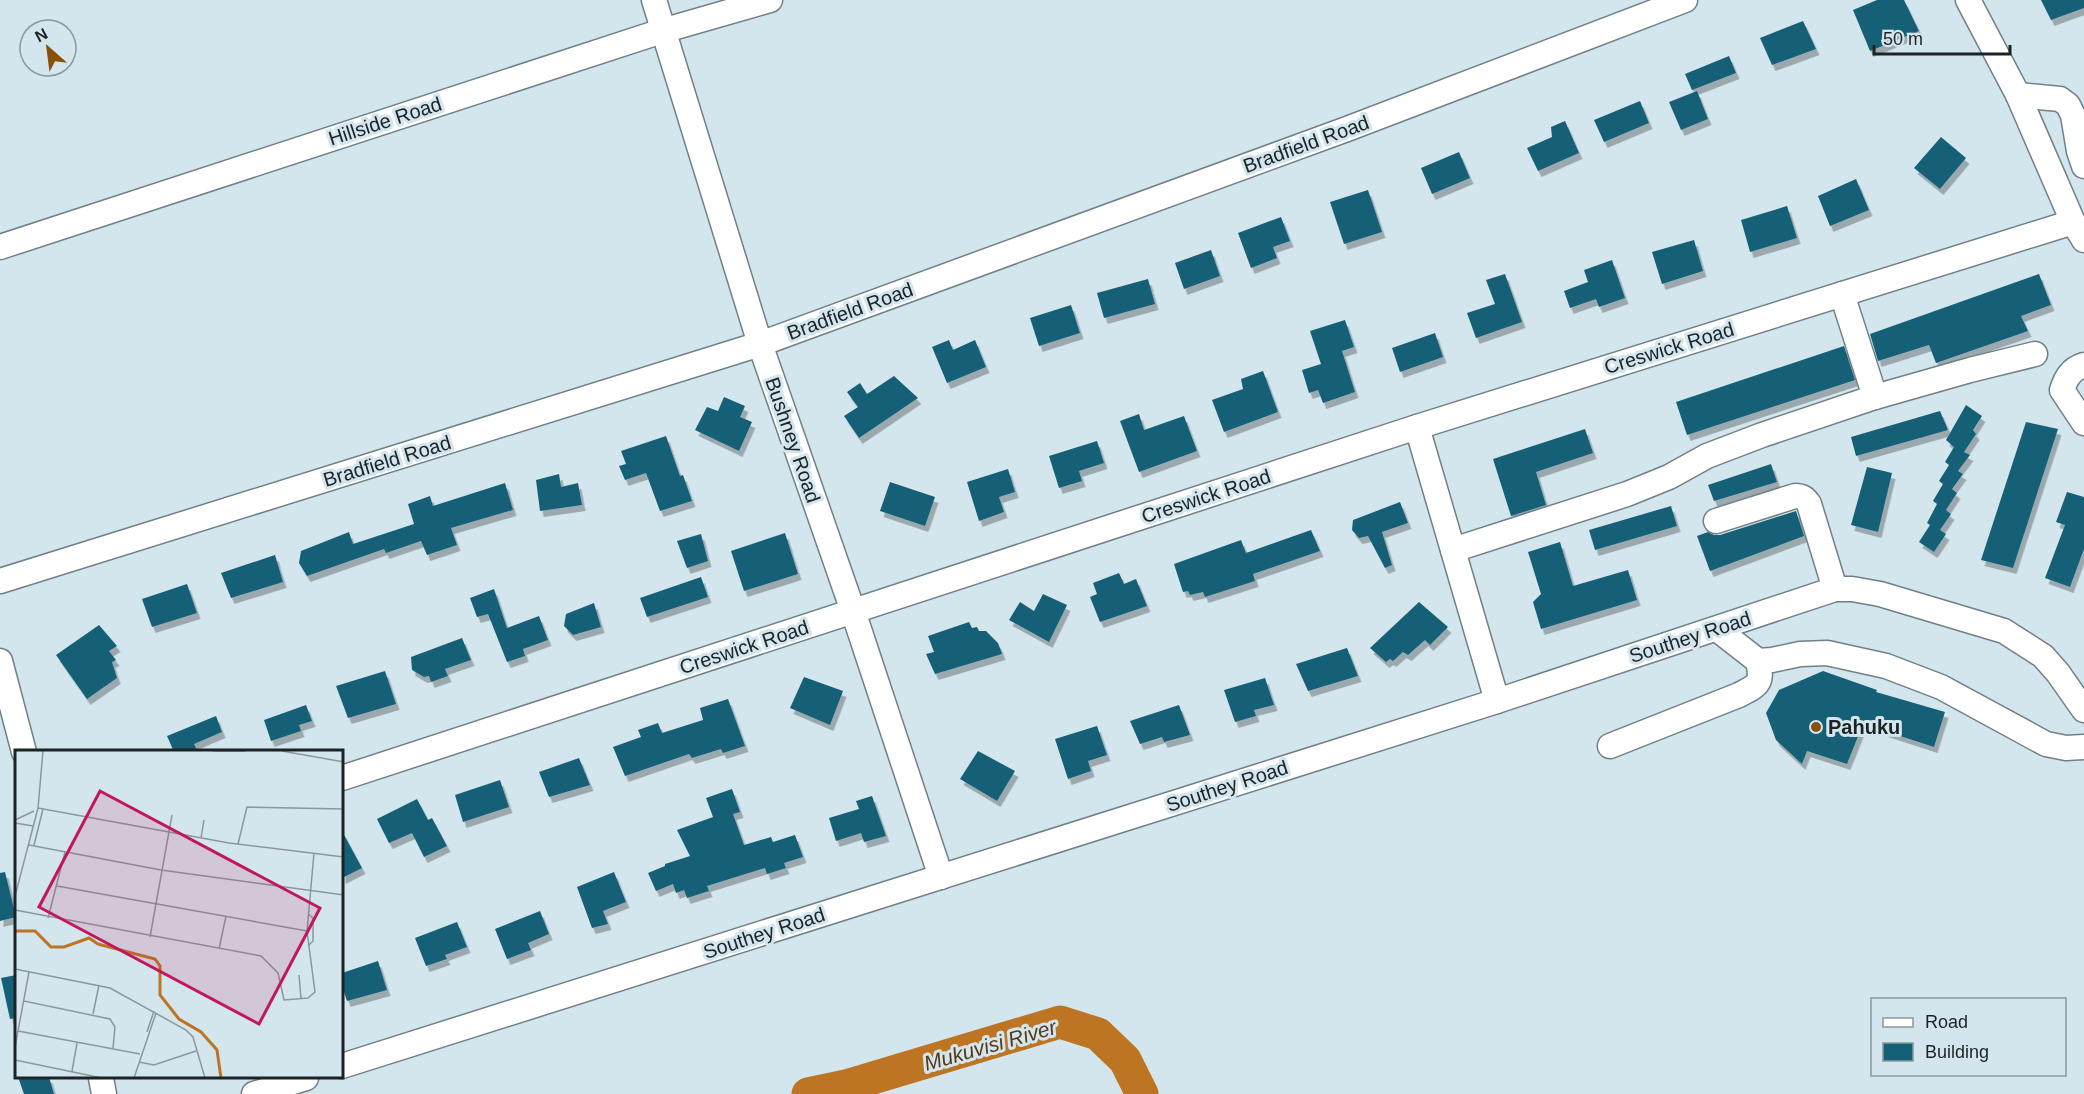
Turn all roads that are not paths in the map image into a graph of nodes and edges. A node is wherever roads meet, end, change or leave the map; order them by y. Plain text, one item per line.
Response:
1 (654, 0) edge
2 (770, 0) edge
3 (1685, 0) edge
4 (1968, 0) edge
5 (662, 31) junction
6 (2018, 95) junction
7 (2084, 166) edge
8 (2078, 231) edge
9 (0, 247) edge
10 (1842, 294) junction
11 (760, 344) junction
12 (2035, 354) dead end
13 (2084, 365) edge
14 (1875, 397) junction
15 (2084, 423) edge
16 (1417, 427) junction
17 (1716, 521) dead end
18 (1453, 550) junction
19 (0, 581) edge
20 (1835, 589) junction
21 (853, 611) junction
22 (1717, 629) junction
23 (0, 661) edge
24 (1758, 661) junction
25 (1497, 700) junction
26 (2084, 710) edge
27 (1610, 746) dead end
28 (2084, 747) edge
29 (23, 750) edge
30 (344, 777) edge
31 (941, 877) junction
32 (344, 1065) edge
33 (100, 1079) edge
34 (300, 1079) edge
35 (104, 1094) edge
36 (254, 1094) edge

1 - 5 street, Bushney Road
2 - 5 street, Hillside Road
3 - 11 street, Bradfield Road
4 - 6 street
5 - 9 street, Hillside Road
5 - 11 street, Bushney Road
6 - 7 street
6 - 8 street
8 - 10 street, Creswick Road
10 - 14 street
10 - 16 street, Creswick Road
11 - 19 street, Bradfield Road
11 - 21 street, Bushney Road
12 - 14 street
13 - 15 street
14 - 18 street
16 - 18 street
16 - 21 street, Creswick Road
17 - 20 street
18 - 25 street
20 - 22 street, Southey Road
20 - 26 street, Southey Road
21 - 30 street, Creswick Road
21 - 31 street, Bushney Road
22 - 24 street
22 - 25 street, Southey Road
23 - 29 street
24 - 27 street
24 - 28 street
25 - 31 street, Southey Road
31 - 32 street, Southey Road
33 - 35 street
34 - 36 street

